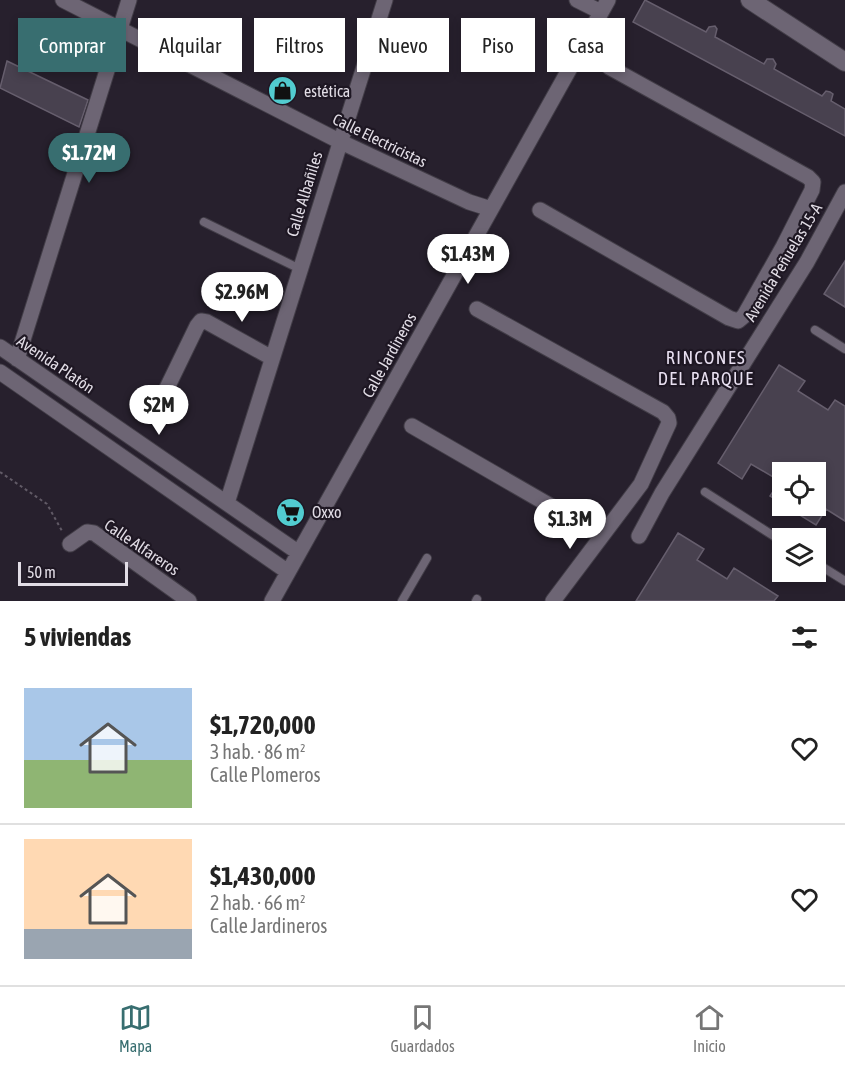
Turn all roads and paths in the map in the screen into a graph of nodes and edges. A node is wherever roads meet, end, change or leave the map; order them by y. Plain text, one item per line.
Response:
1 (63, 0) edge
2 (129, 0) edge
3 (385, 0) edge
4 (577, 0) edge
5 (750, 0) edge
6 (604, 6) edge
7 (100, 18) edge
8 (123, 18) edge
9 (126, 31) edge
10 (845, 62) edge
11 (106, 72) edge
12 (618, 72) edge
13 (339, 141) junction
14 (845, 192) edge
15 (491, 209) junction
16 (540, 210) dead end
17 (204, 222) dead end
18 (783, 248) junction
19 (807, 262) junction
20 (773, 264) junction
21 (300, 268) junction
22 (797, 277) junction
23 (477, 309) dead end
24 (815, 330) dead end
25 (0, 347) edge
26 (845, 349) edge
27 (272, 358) junction
28 (17, 359) junction
29 (4, 375) edge
30 (0, 391) edge
31 (165, 392) dead end
32 (412, 426) dead end
33 (650, 468) junction
34 (0, 472) edge
35 (671, 479) junction
36 (641, 484) junction
37 (662, 492) junction
38 (705, 492) dead end
39 (227, 503) junction
40 (601, 535) junction
41 (772, 535) edge
42 (639, 536) dead end
43 (70, 544) joint
44 (299, 553) junction
45 (427, 558) dead end
46 (826, 569) edge
47 (288, 572) junction
48 (845, 581) edge
49 (189, 601) edge
50 (272, 601) edge
51 (402, 601) edge
52 (553, 601) edge

1 - 7 street, Calle Electricistas
2 - 8 street
3 - 13 street, Calle Albañiles
4 - 6 street
5 - 10 street
6 - 15 street, Calle Jardineros
9 - 13 street, Calle Electricistas
11 - 28 street
12 - 18 street
13 - 15 street, Calle Electricistas
13 - 21 street, Calle Albañiles
14 - 19 street, Avenida Peñuelas 15-A
15 - 44 street, Calle Jardineros
16 - 20 street
17 - 21 lane
18 - 19 street
18 - 20 street
19 - 22 street, Avenida Peñuelas 15-A
20 - 22 street
21 - 27 street, Calle Albañiles
22 - 35 street, Avenida Peñuelas 15-A
23 - 33 street
24 - 26 lane
25 - 28 street, Avenida Platón
27 - 31 street
27 - 39 street, Calle Albañiles
28 - 39 street, Avenida Platón
29 - 30 street
29 - 47 street
32 - 40 street
33 - 35 street
33 - 36 street
34 - 43 path
35 - 37 street, Avenida Peñuelas 15-A
36 - 37 street
36 - 40 street
37 - 42 street, Avenida Peñuelas 15-A
38 - 41 lane
39 - 44 street, Avenida Platón
40 - 52 street
43 - 49 street, Calle Alfareros
44 - 47 street, Calle Jardineros
45 - 51 lane
46 - 48 lane
47 - 50 street, Calle Jardineros

